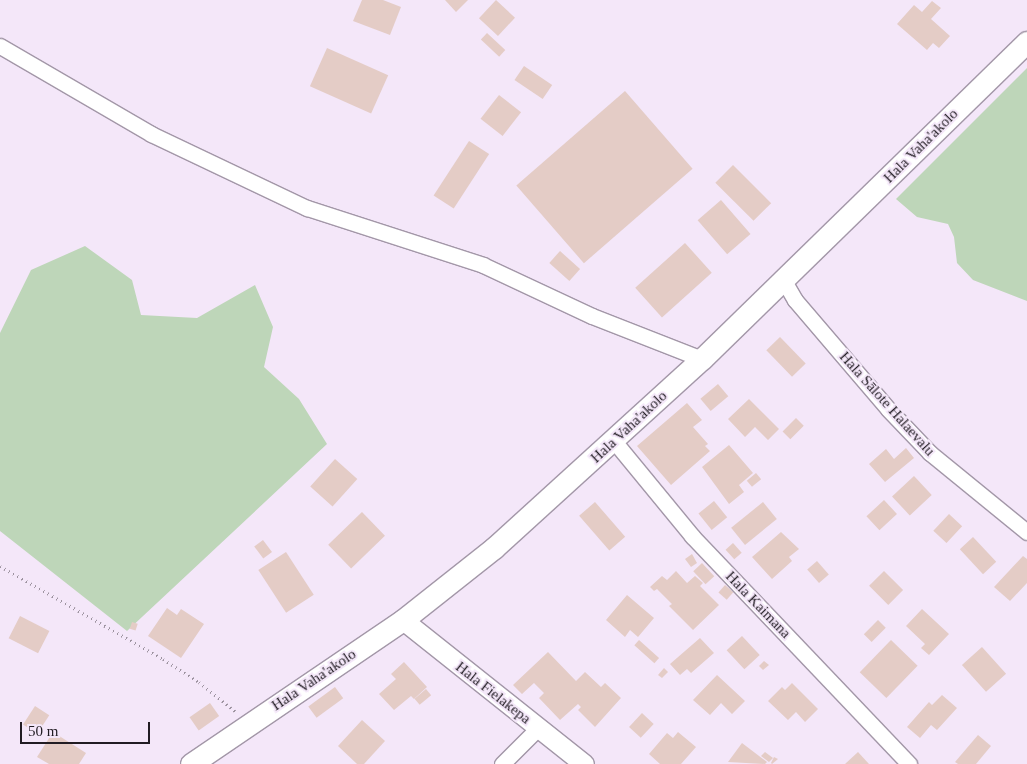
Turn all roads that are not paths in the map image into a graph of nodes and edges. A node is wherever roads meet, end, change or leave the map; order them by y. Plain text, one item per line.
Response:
1 (1027, 42) edge
2 (0, 46) edge
3 (784, 281) junction
4 (702, 360) junction
5 (614, 441) junction
6 (1027, 532) edge
7 (403, 620) junction
8 (538, 728) junction
9 (191, 764) edge
10 (502, 764) edge
11 (584, 764) edge
12 (909, 764) edge

1 - 3 main road, Hala Vaha'akolo
2 - 4 street
3 - 4 main road, Hala Vaha'akolo
3 - 6 street, Hala Sālote Halaevalu
4 - 5 main road, Hala Vaha'akolo
5 - 7 main road, Hala Vaha'akolo
5 - 12 street, Hala Kaimana
7 - 8 street, Hala Fielakepa
7 - 9 main road, Hala Vaha'akolo
8 - 10 street
8 - 11 street, Hala Fielakepa

